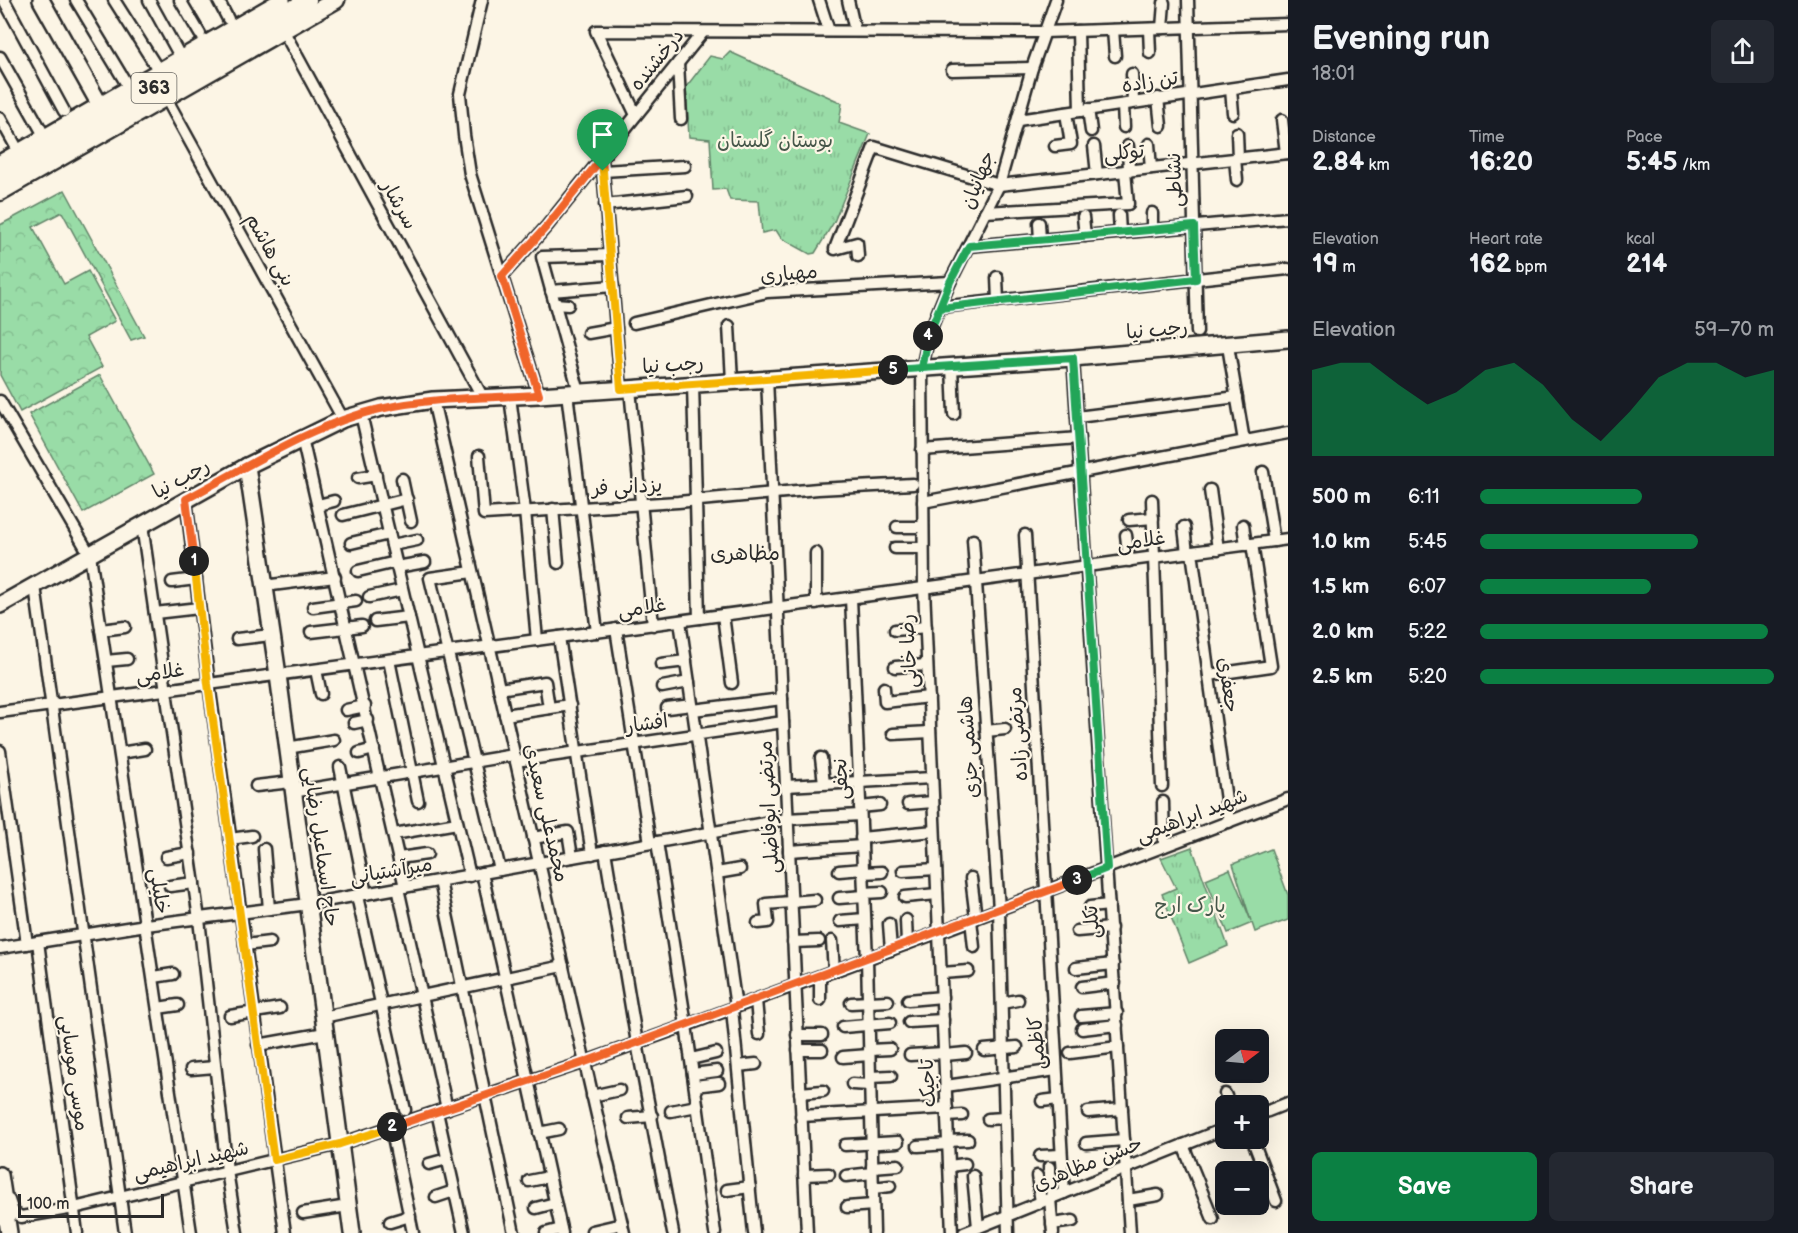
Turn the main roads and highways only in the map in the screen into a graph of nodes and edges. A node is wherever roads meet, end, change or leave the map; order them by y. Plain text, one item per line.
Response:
1 (41, 0) edge
2 (282, 0) edge
3 (308, 0) edge
4 (336, 0) edge
5 (260, 6) edge
6 (100, 105) junction
7 (0, 163) edge
8 (0, 177) edge
9 (0, 192) edge
10 (1288, 339) edge
11 (247, 466) junction
12 (0, 605) edge
13 (0, 1178) edge
14 (9, 1233) edge
15 (352, 1233) edge

1 - 6 main road
2 - 5 main road
3 - 8 main road, 363
4 - 9 main road
5 - 6 main road
6 - 7 main road
10 - 11 main road, رجب نیا
11 - 12 main road, رجب نیا
11 - 15 main road, حاج اسماعیل رضایی
13 - 14 main road

